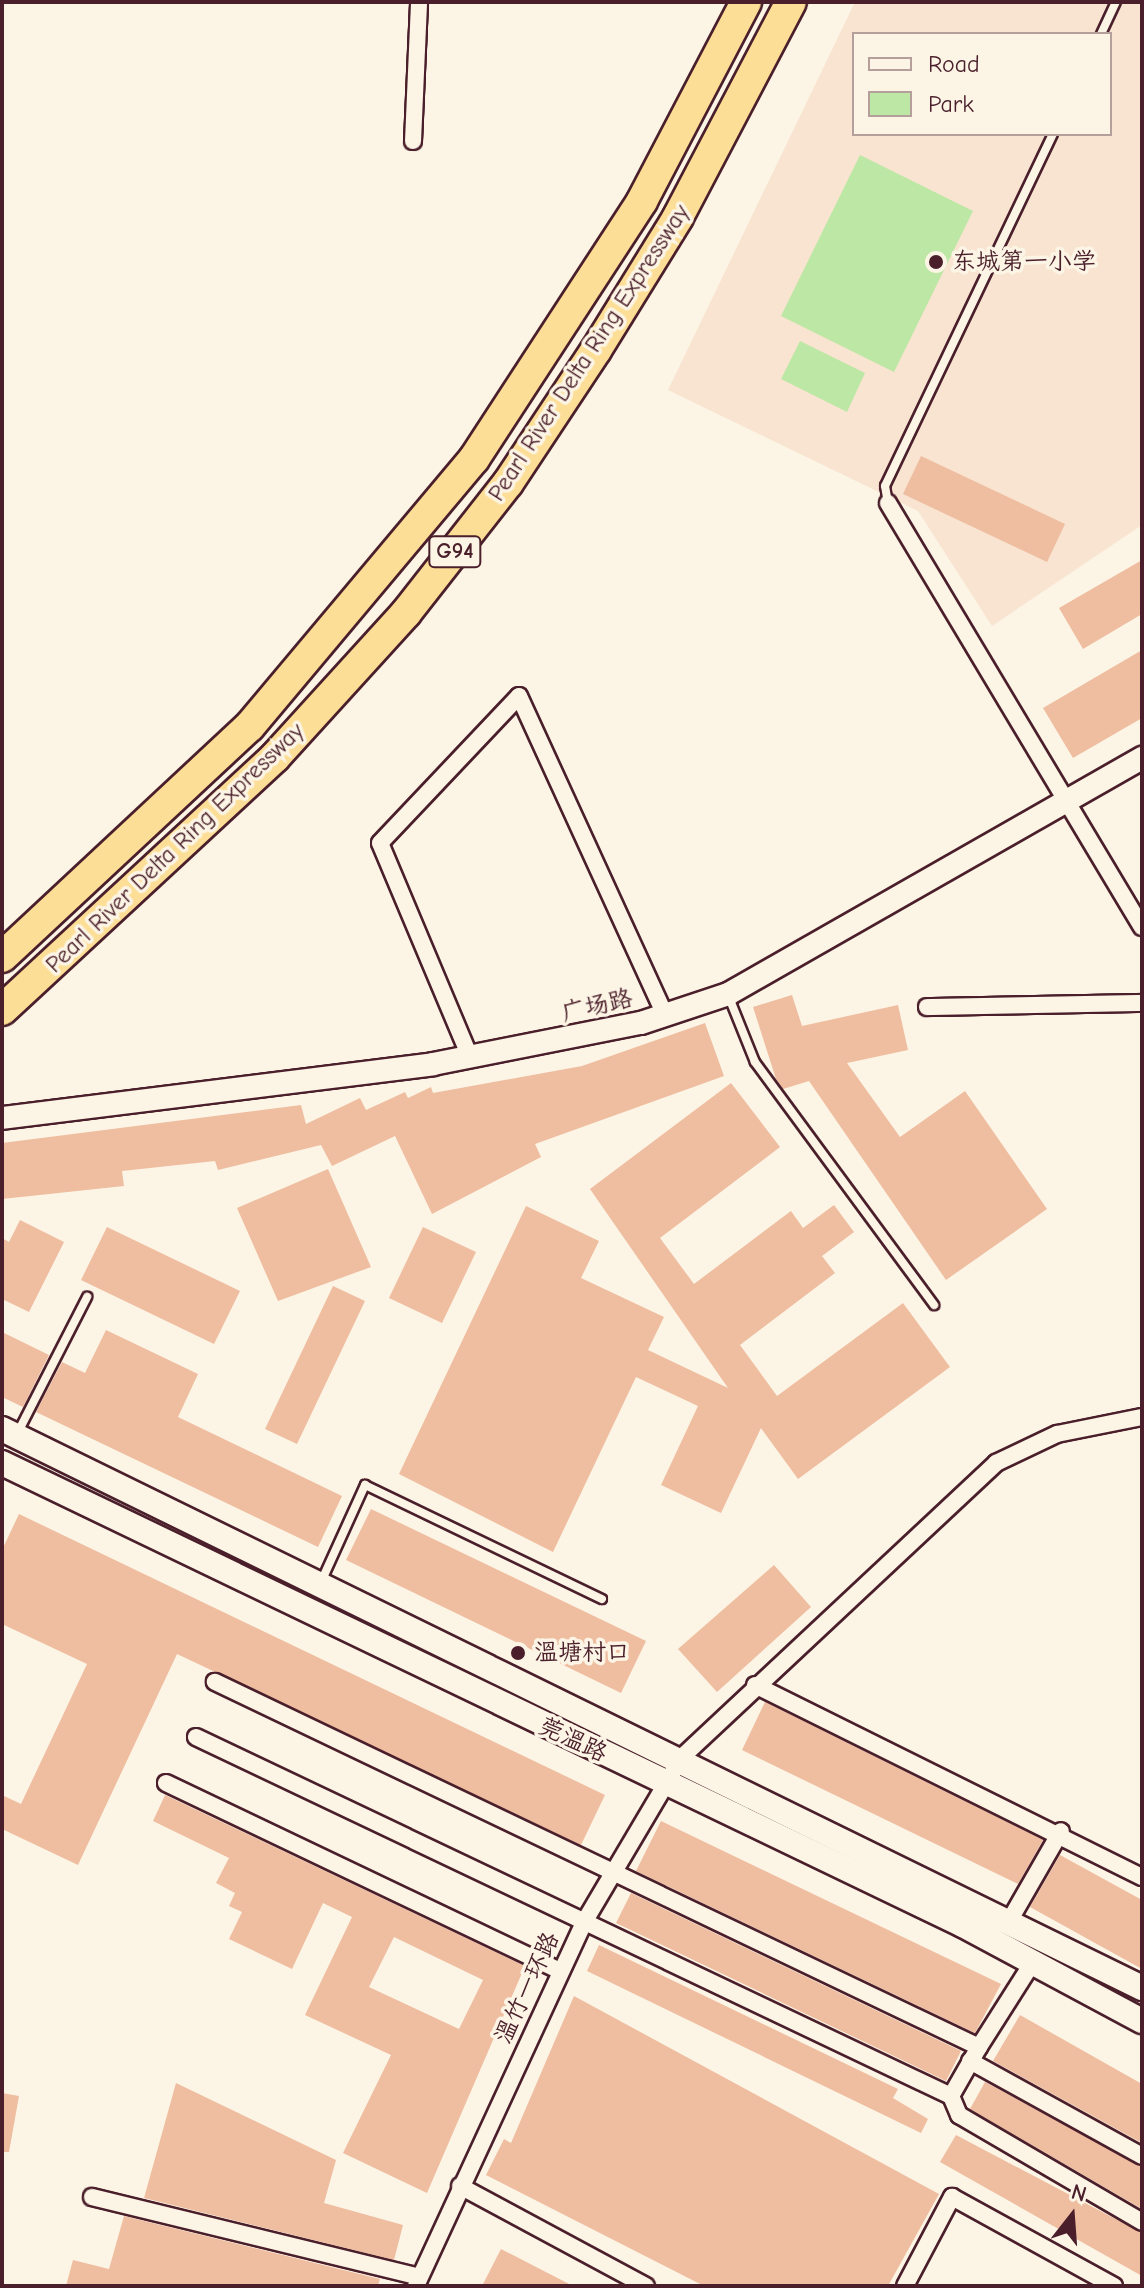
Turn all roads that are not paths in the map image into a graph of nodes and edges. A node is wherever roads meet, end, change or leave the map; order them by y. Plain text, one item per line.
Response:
1 (419, 2) edge
2 (746, 2) edge
3 (791, 2) edge
4 (1116, 2) edge
5 (1102, 32) edge
6 (1052, 136) edge
7 (413, 141) dead end
8 (888, 503) joint
9 (1142, 758) edge
10 (1071, 799) junction
11 (1142, 927) edge
12 (2, 957) edge
13 (728, 994) junction
14 (1142, 1003) edge
15 (927, 1007) dead end
16 (2, 1010) edge
17 (665, 1015) junction
18 (470, 1057) junction
19 (2, 1118) edge
20 (87, 1297) dead end
21 (934, 1305) dead end
22 (1142, 1417) edge
23 (9, 1433) edge
24 (3, 1465) edge
25 (320, 1582) junction
26 (602, 1599) dead end
27 (215, 1682) dead end
28 (755, 1685) junction
29 (196, 1737) dead end
30 (681, 1758) junction
31 (662, 1782) junction
32 (166, 1783) dead end
33 (1061, 1831) junction
34 (613, 1869) junction
35 (1142, 1877) edge
36 (1011, 1918) junction
37 (583, 1924) junction
38 (1033, 1962) junction
39 (561, 1971) junction
40 (1142, 1988) edge
41 (1142, 2021) edge
42 (974, 2054) junction
43 (951, 2096) junction
44 (1142, 2156) edge
45 (460, 2186) junction
46 (92, 2197) dead end
47 (1142, 2222) edge
48 (418, 2282) edge
49 (646, 2286) edge
50 (905, 2286) edge
51 (1114, 2286) edge

1 - 7 street
2 - 12 highway, Pearl River Delta Ring Expressway / G94
3 - 16 highway, Pearl River Delta Ring Expressway / G94
4 - 5 lane
6 - 8 lane
8 - 10 street
9 - 10 street, 广场路
10 - 11 street
10 - 13 street, 广场路
13 - 17 street, 广场路
13 - 21 lane
14 - 15 street
17 - 18 street, 广场路
17 - 18 street
18 - 19 street, 广场路
20 - 23 lane
22 - 28 street, 温竹一环路
23 - 25 main road, 莞温路
24 - 31 main road, 莞温路
25 - 26 lane
25 - 30 main road, 莞温路
27 - 34 street
28 - 30 street, 温竹一环路
28 - 33 street
29 - 37 street
30 - 31 street, 温竹一环路
30 - 36 main road, 莞温路
31 - 34 street, 温竹一环路
31 - 38 main road, 莞温路
32 - 39 street
33 - 35 street
33 - 36 street
34 - 37 street, 温竹一环路
34 - 42 street
36 - 40 main road, 莞温路
37 - 39 street, 温竹一环路
37 - 43 street
38 - 41 main road, 莞温路
38 - 42 street
39 - 45 street, 温竹一环路
42 - 43 street
42 - 44 street
43 - 47 street
45 - 48 street, 温竹一环路
45 - 49 street
46 - 48 street
50 - 51 street

